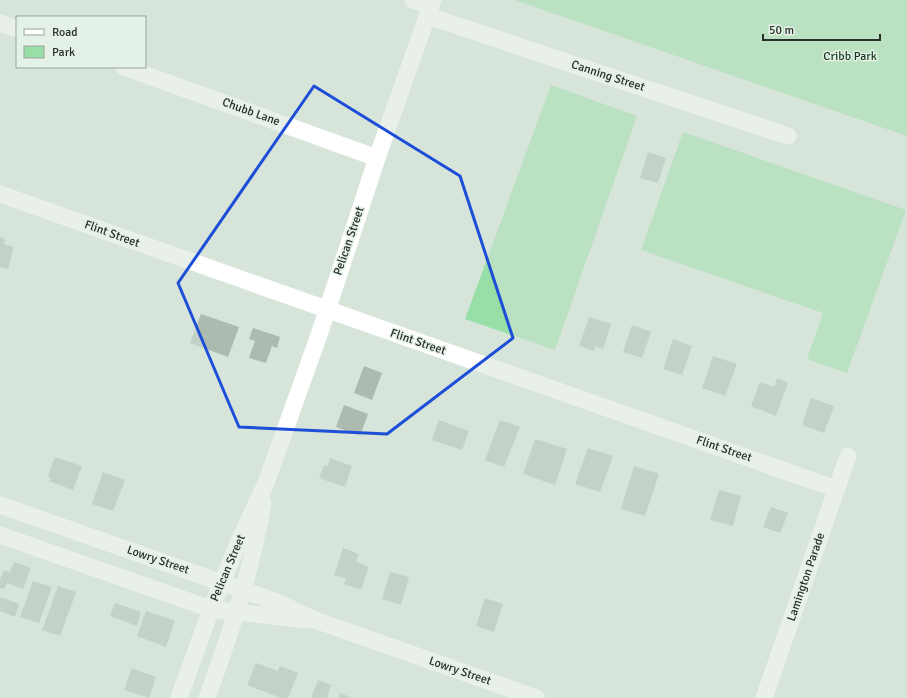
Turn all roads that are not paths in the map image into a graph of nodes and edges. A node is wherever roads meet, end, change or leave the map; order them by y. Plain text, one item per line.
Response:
1 (413, 0) edge
2 (431, 8) edge
3 (0, 23) edge
4 (16, 29) edge
5 (127, 68) edge
6 (788, 136) dead end
7 (377, 158) junction
8 (0, 194) edge
9 (326, 310) junction
10 (848, 456) dead end
11 (266, 483) junction
12 (836, 489) junction
13 (0, 505) edge
14 (0, 535) edge
15 (221, 583) junction
16 (243, 590) junction
17 (211, 609) junction
18 (236, 614) junction
19 (315, 620) junction
20 (194, 655) junction
21 (220, 664) junction
22 (179, 698) edge
23 (207, 698) edge
24 (536, 698) edge
25 (764, 698) edge

1 - 2 street, Canning Street
2 - 6 street, Canning Street
2 - 7 street, Pelican Street
3 - 4 street
5 - 7 street, Chubb Lane
7 - 9 street, Pelican Street
8 - 9 street, Flint Street
9 - 11 street, Pelican Street
9 - 12 street, Flint Street
10 - 12 street, Lamington Parade
11 - 15 street, Pelican Street
11 - 16 street, Pelican Street
12 - 25 street, Lamington Parade
13 - 15 street, Lowry Street
14 - 17 street, Lowry Street
15 - 16 street, Lowry Street
15 - 17 street, Pelican Street
16 - 18 street, Pelican Street
16 - 19 street, Lowry Street
17 - 18 street, Lowry Street
17 - 20 street, Pelican Street
18 - 19 street, Lowry Street
18 - 21 street, Pelican Street
19 - 24 street, Lowry Street
20 - 21 street
20 - 22 street, Pelican Street
21 - 23 street, Pelican Street

